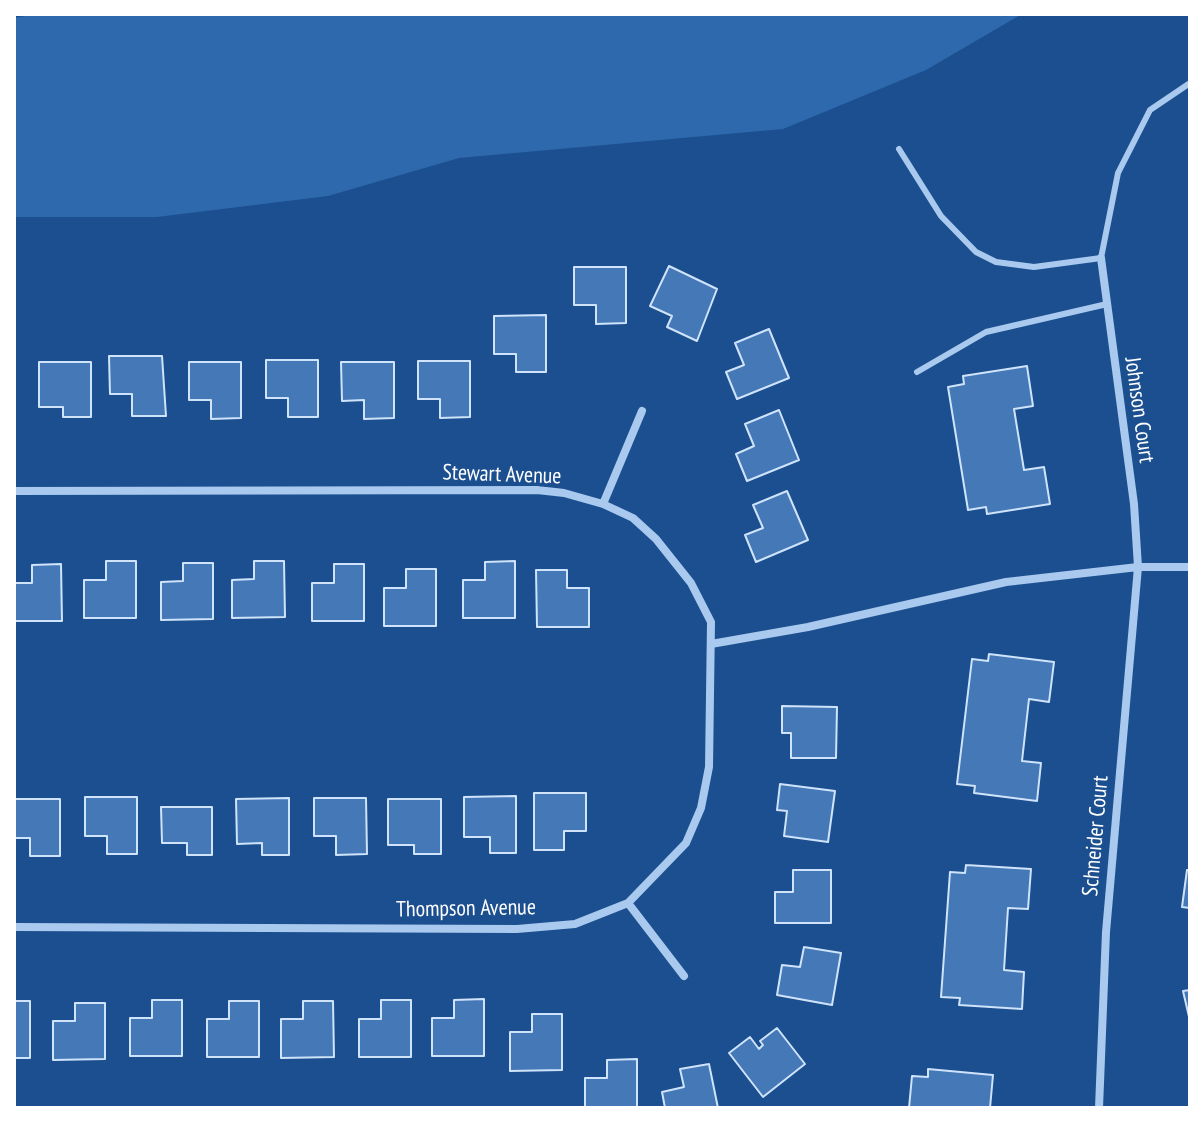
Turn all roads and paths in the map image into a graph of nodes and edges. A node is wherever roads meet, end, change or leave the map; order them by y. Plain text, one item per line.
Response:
1 (1190, 83) edge
2 (899, 149) dead end
3 (1101, 258) junction
4 (1107, 304) junction
5 (917, 372) dead end
6 (642, 411) dead end
7 (14, 491) edge
8 (603, 504) junction
9 (1138, 567) junction
10 (1190, 567) edge
11 (711, 644) junction
12 (628, 903) junction
13 (14, 927) edge
14 (684, 976) dead end
15 (1099, 1108) edge

1 - 3 lane
2 - 3 lane
3 - 4 street, Johnson Court
4 - 5 lane
4 - 9 street, Johnson Court
6 - 8 street
7 - 8 street, Stewart Avenue
8 - 11 street, Stewart Avenue
9 - 10 street
9 - 11 street
9 - 15 street, Schneider Court
11 - 12 street, Thompson Avenue
12 - 13 street, Thompson Avenue
12 - 14 street

